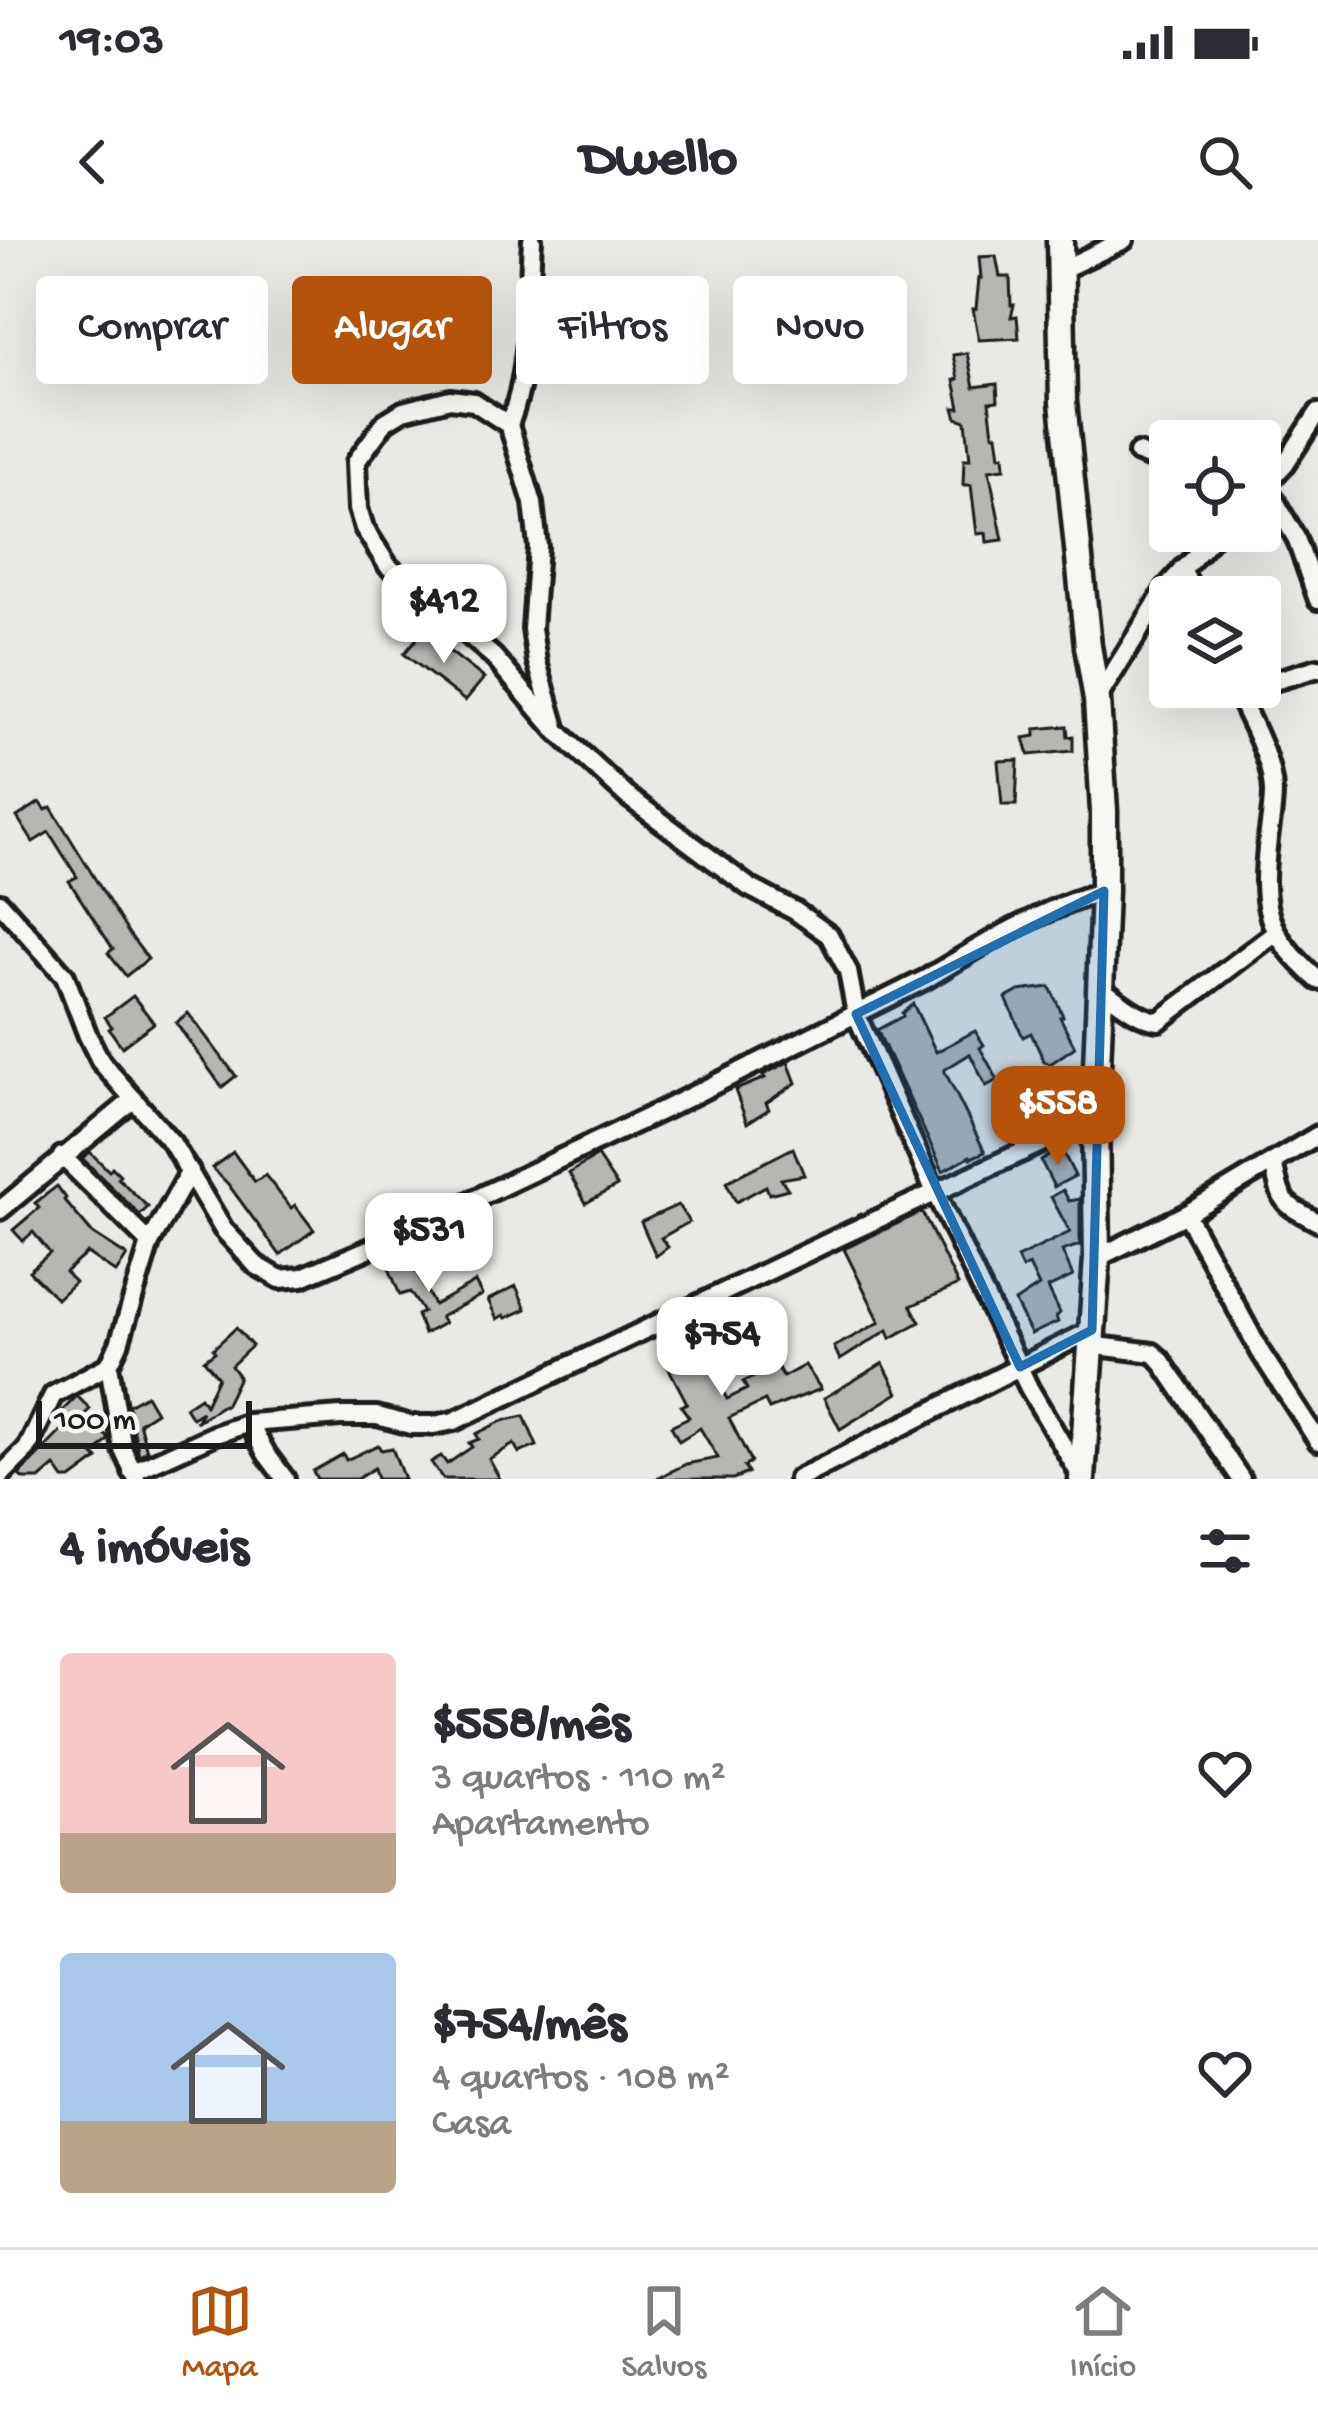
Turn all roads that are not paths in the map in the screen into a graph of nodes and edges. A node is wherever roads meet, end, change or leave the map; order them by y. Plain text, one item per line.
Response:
1 (532, 240) edge
2 (1060, 240) edge
3 (1124, 240) edge
4 (1061, 269) junction
5 (1318, 412) edge
6 (509, 424) junction
7 (1138, 452) dead end
8 (1149, 456) edge
9 (1281, 468) edge
10 (1281, 515) edge
11 (1198, 552) edge
12 (1182, 568) junction
13 (1186, 576) edge
14 (1318, 599) edge
15 (1318, 668) edge
16 (1281, 678) edge
17 (1097, 700) junction
18 (1250, 708) edge
19 (557, 731) junction
20 (1104, 891) junction
21 (0, 904) edge
22 (1275, 933) junction
23 (1318, 980) edge
24 (1101, 988) junction
25 (856, 1014) junction
26 (134, 1100) junction
27 (1095, 1118) junction
28 (1318, 1135) edge
29 (62, 1156) junction
30 (1273, 1163) junction
31 (190, 1171) junction
32 (935, 1192) junction
33 (0, 1210) edge
34 (1186, 1214) junction
35 (1318, 1222) edge
36 (150, 1243) junction
37 (1097, 1258) junction
38 (1091, 1337) junction
39 (109, 1365) junction
40 (1020, 1367) junction
41 (249, 1423) junction
42 (1318, 1441) edge
43 (134, 1475) edge
44 (0, 1476) edge
45 (285, 1479) edge
46 (798, 1479) edge
47 (1082, 1479) edge
48 (1240, 1479) edge

1 - 6 street
2 - 4 street
3 - 4 street
4 - 17 street
5 - 9 street
6 - 19 street
6 - 19 street
7 - 8 street
10 - 14 street
11 - 12 street
12 - 13 street
12 - 17 street
15 - 16 street
17 - 20 street
18 - 22 street
19 - 25 street
20 - 24 street
20 - 25 street
21 - 26 street
22 - 23 street
22 - 24 street
24 - 27 street
25 - 31 street
25 - 32 street
26 - 29 street
26 - 31 street
27 - 32 street
27 - 37 street
28 - 30 street
29 - 33 street
29 - 36 street
30 - 34 street
30 - 35 street
31 - 36 street
32 - 40 street
32 - 41 street
34 - 37 street
34 - 42 street
36 - 39 street
37 - 38 street
38 - 40 street
38 - 47 street
38 - 48 street
39 - 43 street
39 - 44 street
40 - 46 street
40 - 47 street
41 - 43 street
41 - 45 street

